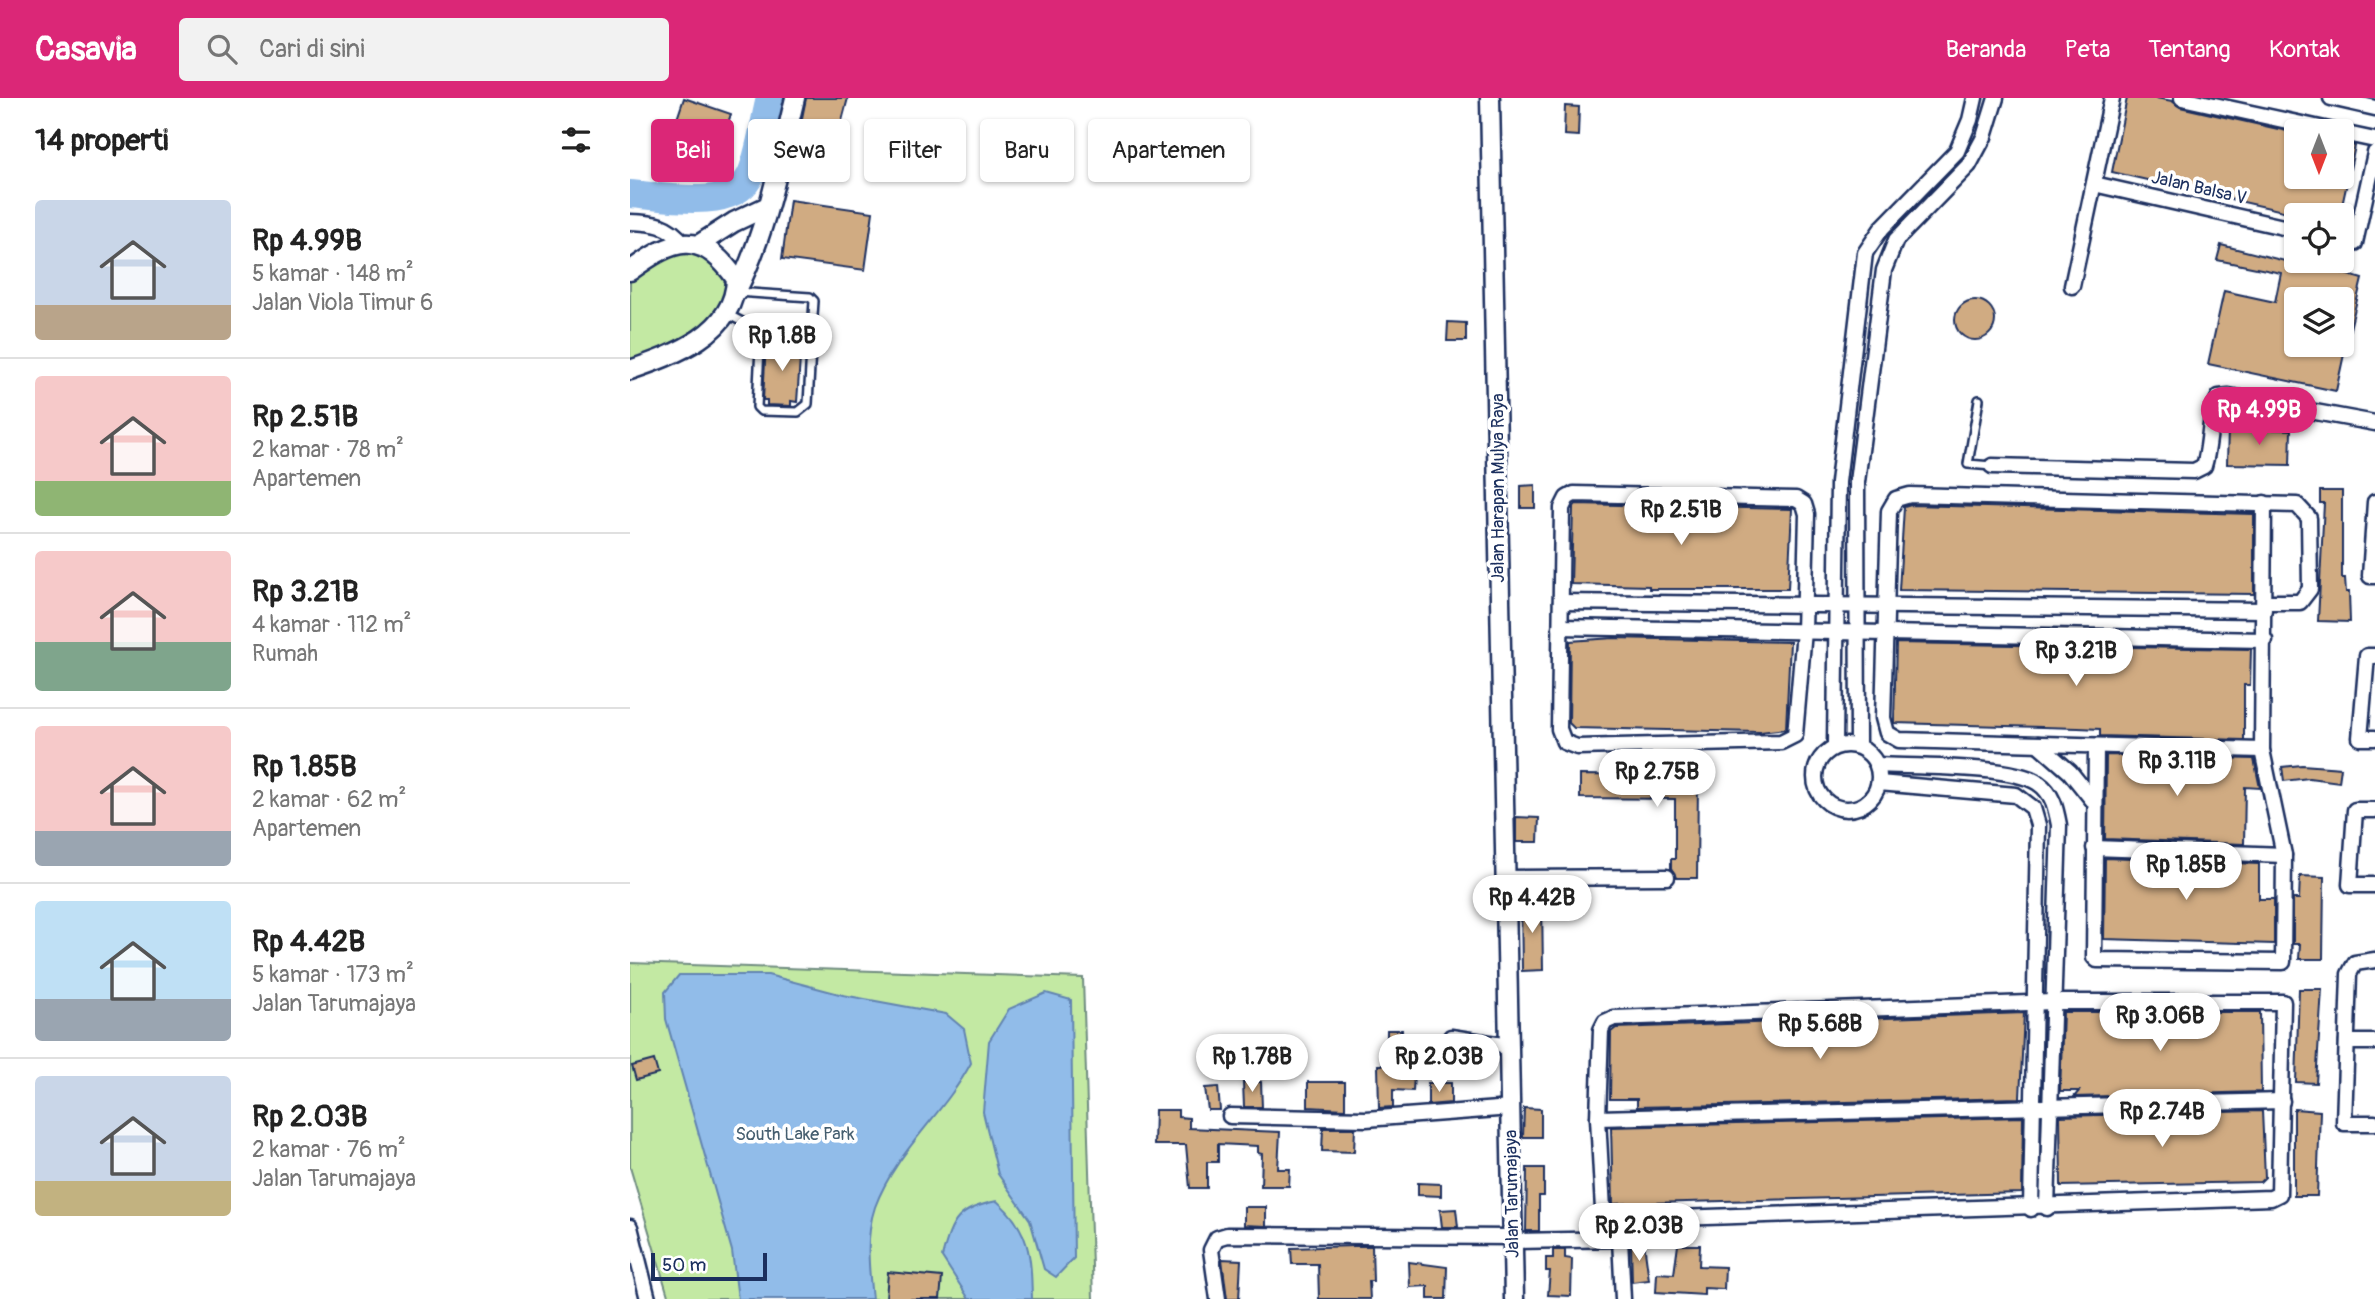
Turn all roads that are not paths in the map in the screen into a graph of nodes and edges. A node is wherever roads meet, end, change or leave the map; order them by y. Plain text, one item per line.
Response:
1 (795, 98) edge
2 (1490, 98) edge
3 (1975, 98) edge
4 (1996, 98) edge
5 (2112, 98) edge
6 (2182, 98) edge
7 (2331, 98) edge
8 (2375, 108) edge
9 (2284, 120) edge
10 (2354, 136) edge
11 (2375, 140) edge
12 (2375, 153) edge
13 (2094, 184) junction
14 (768, 206) junction
15 (630, 222) edge
16 (2354, 222) edge
17 (2284, 227) edge
18 (691, 244) junction
19 (630, 271) edge
20 (2072, 286) dead end
21 (736, 292) junction
22 (727, 314) junction
23 (761, 327) junction
24 (811, 331) junction
25 (630, 370) edge
26 (1979, 400) dead end
27 (2375, 423) edge
28 (1992, 466) joint
29 (1838, 482) junction
30 (1857, 482) junction
31 (2374, 502) edge
32 (2264, 503) junction
33 (2373, 576) edge
34 (1561, 602) junction
35 (1804, 606) junction
36 (2264, 606) junction
37 (1835, 607) junction
38 (1856, 607) junction
39 (1886, 608) junction
40 (1560, 627) junction
41 (1804, 631) junction
42 (1835, 632) junction
43 (1856, 632) junction
44 (1886, 633) junction
45 (2265, 640) junction
46 (2371, 656) edge
47 (2368, 738) edge
48 (2038, 744) junction
49 (1835, 745) junction
50 (1858, 746) junction
51 (2096, 746) junction
52 (2262, 750) junction
53 (1878, 765) junction
54 (1880, 783) junction
55 (2095, 803) junction
56 (2375, 810) edge
57 (2094, 848) junction
58 (2284, 855) junction
59 (1667, 877) dead end
60 (1506, 878) junction
61 (2375, 885) edge
62 (2369, 960) edge
63 (2053, 1002) junction
64 (2034, 1004) junction
65 (1451, 1037) dead end
66 (2347, 1042) junction
67 (2375, 1042) edge
68 (1502, 1044) junction
69 (2282, 1101) junction
70 (2033, 1107) junction
71 (2050, 1107) junction
72 (1508, 1109) junction
73 (1230, 1116) dead end
74 (1598, 1118) junction
75 (2375, 1123) edge
76 (2047, 1208) junction
77 (2031, 1209) junction
78 (630, 1227) edge
79 (1509, 1238) junction
80 (648, 1299) edge
81 (1218, 1299) edge
82 (1514, 1299) edge
83 (1623, 1299) edge

1 - 14 street
2 - 60 street, Jalan Harapan Mulya Raya
3 - 29 street
4 - 30 street
5 - 13 street
6 - 9 street
7 - 8 street
10 - 11 street
12 - 16 street
13 - 17 street, Jalan Balsa V
13 - 20 street
14 - 18 street
14 - 21 street
15 - 18 street
18 - 19 street
18 - 21 street
21 - 22 street
21 - 24 lane
22 - 23 lane
22 - 25 street
23 - 24 lane
23 - 24 lane
26 - 28 lane
27 - 28 street
29 - 30 street
29 - 37 street
30 - 38 street
31 - 33 street
32 - 36 street
32 - 36 street
32 - 39 street
34 - 35 street
34 - 35 street
34 - 40 street
35 - 37 street
35 - 41 street
36 - 39 street
36 - 45 street
37 - 38 street
37 - 42 street
38 - 39 street
38 - 43 street
39 - 44 street
40 - 41 street
40 - 41 street
41 - 42 street
42 - 43 street
42 - 49 street
43 - 44 street
43 - 50 street
44 - 45 street
44 - 48 street
45 - 52 street
46 - 47 street
48 - 51 street
48 - 55 street
49 - 50 street
49 - 54 street
50 - 53 street
51 - 52 street
51 - 55 street
52 - 58 street
53 - 54 street
53 - 63 street
54 - 64 street
55 - 57 street
56 - 61 street
57 - 58 street
57 - 58 street
59 - 60 street
60 - 68 street, Jalan Tarumajaya
62 - 66 street
63 - 64 street
63 - 69 street
63 - 71 street
64 - 70 street
64 - 74 street
65 - 68 street
66 - 67 street
66 - 75 street
68 - 72 street, Jalan Tarumajaya
69 - 71 street
69 - 76 street
70 - 71 street
70 - 74 street
70 - 77 street
71 - 76 street
72 - 73 street
72 - 79 street, Jalan Tarumajaya
74 - 77 street
76 - 77 street
78 - 80 street
79 - 81 street
79 - 82 street, Jalan Tarumajaya
79 - 83 street

